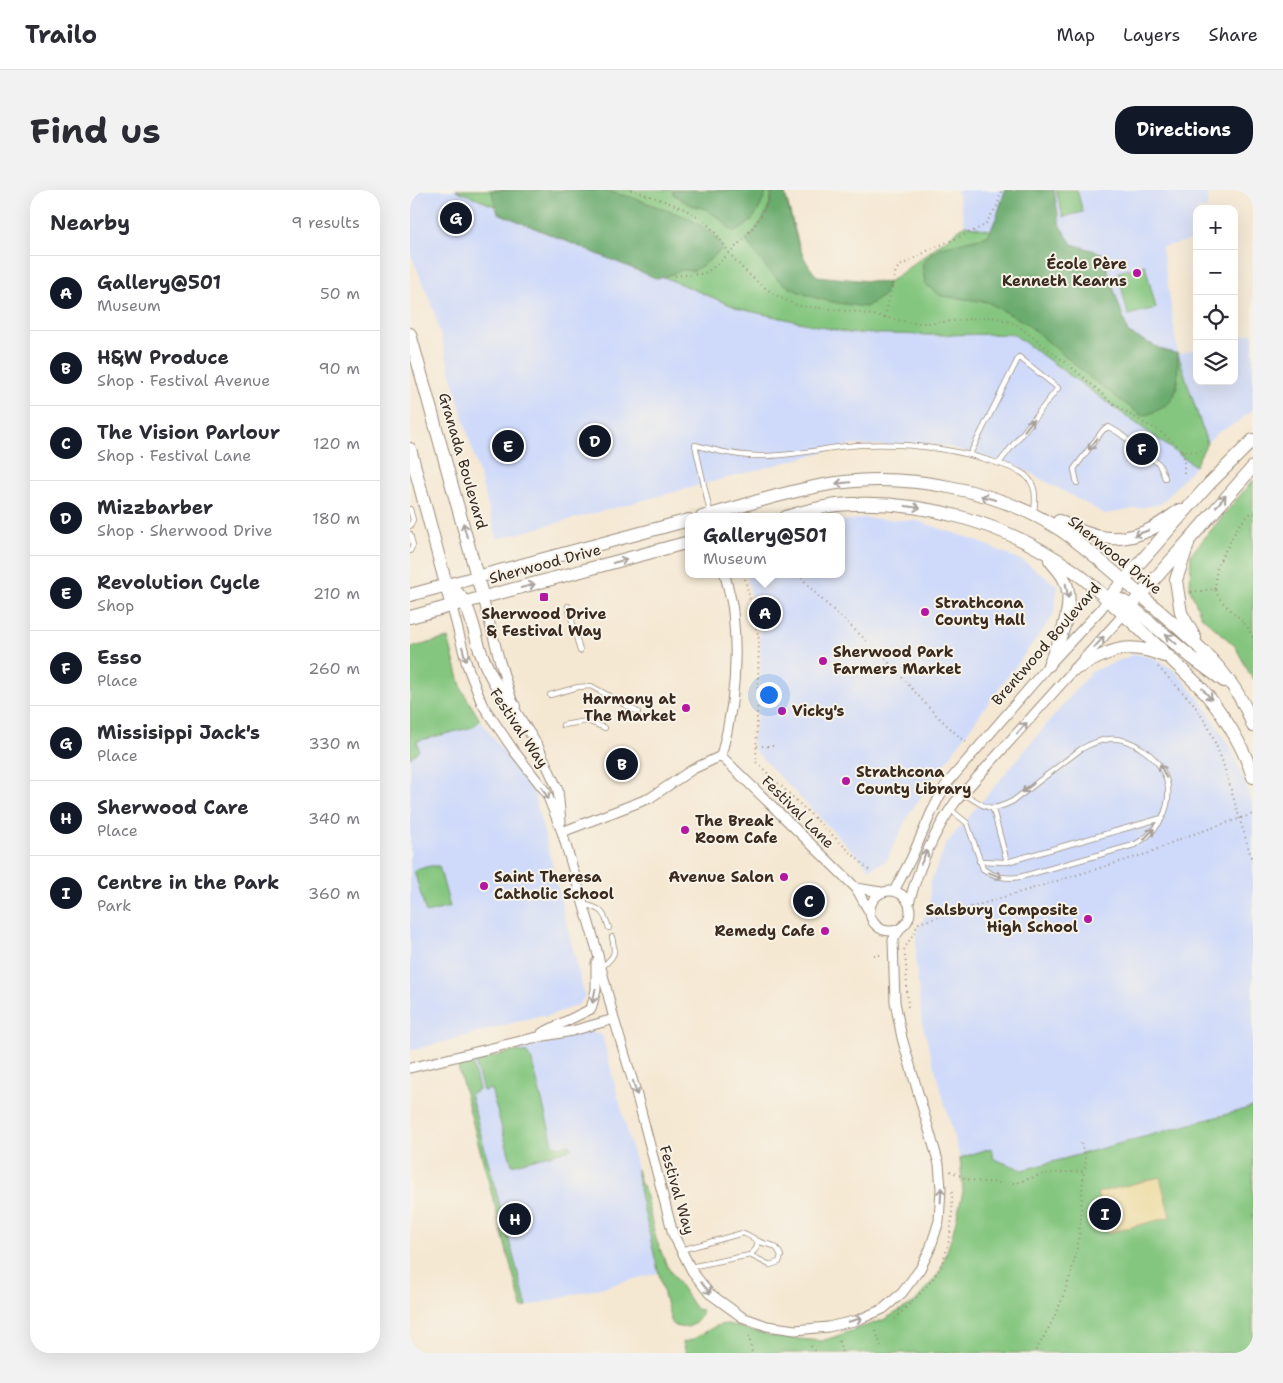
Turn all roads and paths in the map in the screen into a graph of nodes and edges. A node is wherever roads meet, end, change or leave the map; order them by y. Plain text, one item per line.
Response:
1 (631, 190) edge
2 (768, 190) edge
3 (1002, 190) edge
4 (730, 252) junction
5 (676, 276) dead end
6 (885, 317) junction
7 (410, 334) edge
8 (1253, 440) edge
9 (410, 448) edge
10 (1181, 450) junction
11 (1205, 450) dead end
12 (970, 454) junction
13 (999, 463) junction
14 (1253, 467) edge
15 (1184, 475) dead end
16 (1165, 478) dead end
17 (1077, 483) dead end
18 (1196, 498) junction
19 (410, 510) edge
20 (1253, 512) edge
21 (706, 513) edge
22 (718, 513) edge
23 (804, 513) edge
24 (1033, 515) junction
25 (685, 521) edge
26 (410, 526) edge
27 (410, 534) edge
28 (1191, 536) junction
29 (685, 543) edge
30 (1042, 550) junction
31 (410, 551) edge
32 (478, 577) junction
33 (725, 578) edge
34 (745, 578) edge
35 (803, 578) edge
36 (1124, 580) junction
37 (446, 585) junction
38 (1215, 589) junction
39 (1183, 593) dead end
40 (410, 595) edge
41 (1075, 595) dead end
42 (1140, 595) junction
43 (483, 598) junction
44 (1108, 600) junction
45 (1092, 601) dead end
46 (464, 603) junction
47 (568, 606) dead end
48 (452, 607) junction
49 (1128, 610) junction
50 (410, 618) edge
51 (1253, 638) edge
52 (869, 643) dead end
53 (1199, 646) junction
54 (580, 651) dead end
55 (882, 655) dead end
56 (1173, 660) junction
57 (1049, 664) junction
58 (1154, 664) dead end
59 (1075, 669) junction
60 (1236, 691) junction
61 (550, 695) dead end
62 (514, 706) junction
63 (638, 712) dead end
64 (563, 725) dead end
65 (1253, 726) edge
66 (605, 728) dead end
67 (968, 744) dead end
68 (757, 746) junction
69 (774, 746) dead end
70 (721, 756) junction
71 (1253, 777) edge
72 (963, 793) junction
73 (993, 809) junction
74 (950, 810) junction
75 (1253, 814) edge
76 (1162, 818) junction
77 (1240, 819) junction
78 (562, 832) junction
79 (979, 861) junction
80 (1007, 862) junction
81 (1253, 863) edge
82 (871, 872) dead end
83 (856, 888) junction
84 (894, 891) junction
85 (881, 892) junction
86 (909, 903) junction
87 (583, 904) junction
88 (870, 913) junction
89 (609, 928) dead end
90 (901, 928) junction
91 (612, 937) dead end
92 (596, 947) junction
93 (893, 955) junction
94 (601, 968) junction
95 (614, 1019) junction
96 (532, 1038) junction
97 (410, 1068) edge
98 (1081, 1143) dead end
99 (950, 1171) dead end
100 (1084, 1172) junction
101 (758, 1241) junction
102 (681, 1250) junction
103 (750, 1256) junction
104 (690, 1267) junction
105 (876, 1331) dead end
106 (749, 1336) dead end
107 (839, 1341) dead end
108 (812, 1346) dead end
109 (881, 1346) dead end
110 (752, 1353) edge
111 (816, 1353) edge
112 (842, 1353) edge
113 (1034, 1353) edge

1 - 4 path
2 - 4 path
3 - 6 path
4 - 5 path
4 - 6 path
6 - 10 path
32 -> 7 main road, Granada Boulevard
8 - 18 main road, Brentwood Boulevard
9 - 37 main road
10 - 11 path
10 - 15 path
12 - 13 lane
13 -> 12 lane
12 - 21 lane
13 - 24 lane
28 -> 14 main road
16 -> 17 lane
18 -> 24 main road
18 - 36 main road, Brentwood Boulevard
19 - 26 lane
20 - 38 path
24 -> 22 main road, Sherwood Drive
23 -> 30 main road
24 - 36 main road, Sherwood Drive
25 - 32 main road, Sherwood Drive
27 - 31 lane
28 - 42 main road
28 - 53 main road
43 -> 29 main road, Sherwood Drive
30 - 44 main road
30 -> 57 main road
32 - 37 main road, Sherwood Drive
32 - 43 main road, Granada Boulevard
33 - 70 street
34 - 68 path
35 - 52 path
36 - 42 main road, Sherwood Drive
36 - 44 main road, Brentwood Boulevard
37 - 40 main road, Sherwood Drive
37 - 46 main road
37 - 48 main road
38 - 39 path
38 - 51 path
41 - 45 path
42 - 49 main road
42 - 53 main road, Sherwood Drive
43 - 46 main road, Sherwood Drive
43 - 62 street, Festival Way
44 - 49 main road
44 - 57 street, Brentwood Boulevard
46 - 48 main road, Sherwood Drive
46 - 62 main road
47 - 54 lane
48 - 50 main road, Sherwood Drive
48 -> 78 street, Festival Way
49 - 56 main road
59 -> 49 street
60 -> 49 main road
53 - 60 main road, Sherwood Drive
55 - 67 path
56 - 59 main road
56 -> 71 main road
57 - 84 street, Brentwood Boulevard
58 - 77 path
72 -> 59 street
60 - 65 main road, Sherwood Drive
61 - 63 lane
62 - 78 street, Festival Way
64 - 66 lane
68 - 69 path
68 - 82 path
70 - 78 street
70 - 83 street, Festival Lane
72 - 73 lane
72 - 74 street
76 -> 73 lane
73 - 80 lane
74 - 79 lane
86 -> 74 street
75 - 77 path
79 -> 76 lane
76 - 80 lane
77 - 81 path
77 - 93 path
78 - 87 street, Festival Way
79 - 80 lane
83 - 85 street
83 - 88 street, Festival Lane
84 - 85 street
84 - 86 street
85 - 88 street
86 - 90 street
87 - 89 lane
87 - 92 street, Festival Way
88 - 90 street
90 - 93 street, Festival Way
91 - 94 lane
92 - 94 street, Festival Way
92 -> 96 street
104 -> 93 street, Festival Way
94 - 95 street, Festival Way
95 - 96 street
95 -> 102 street, Festival Way
96 - 97 street
98 - 100 path
99 - 100 path
100 - 113 path
101 - 102 lane
101 - 103 lane
101 - 103 lane
102 - 104 street, Festival Way
103 - 104 lane
105 - 109 path
106 - 110 path
107 - 112 path
108 - 111 path

